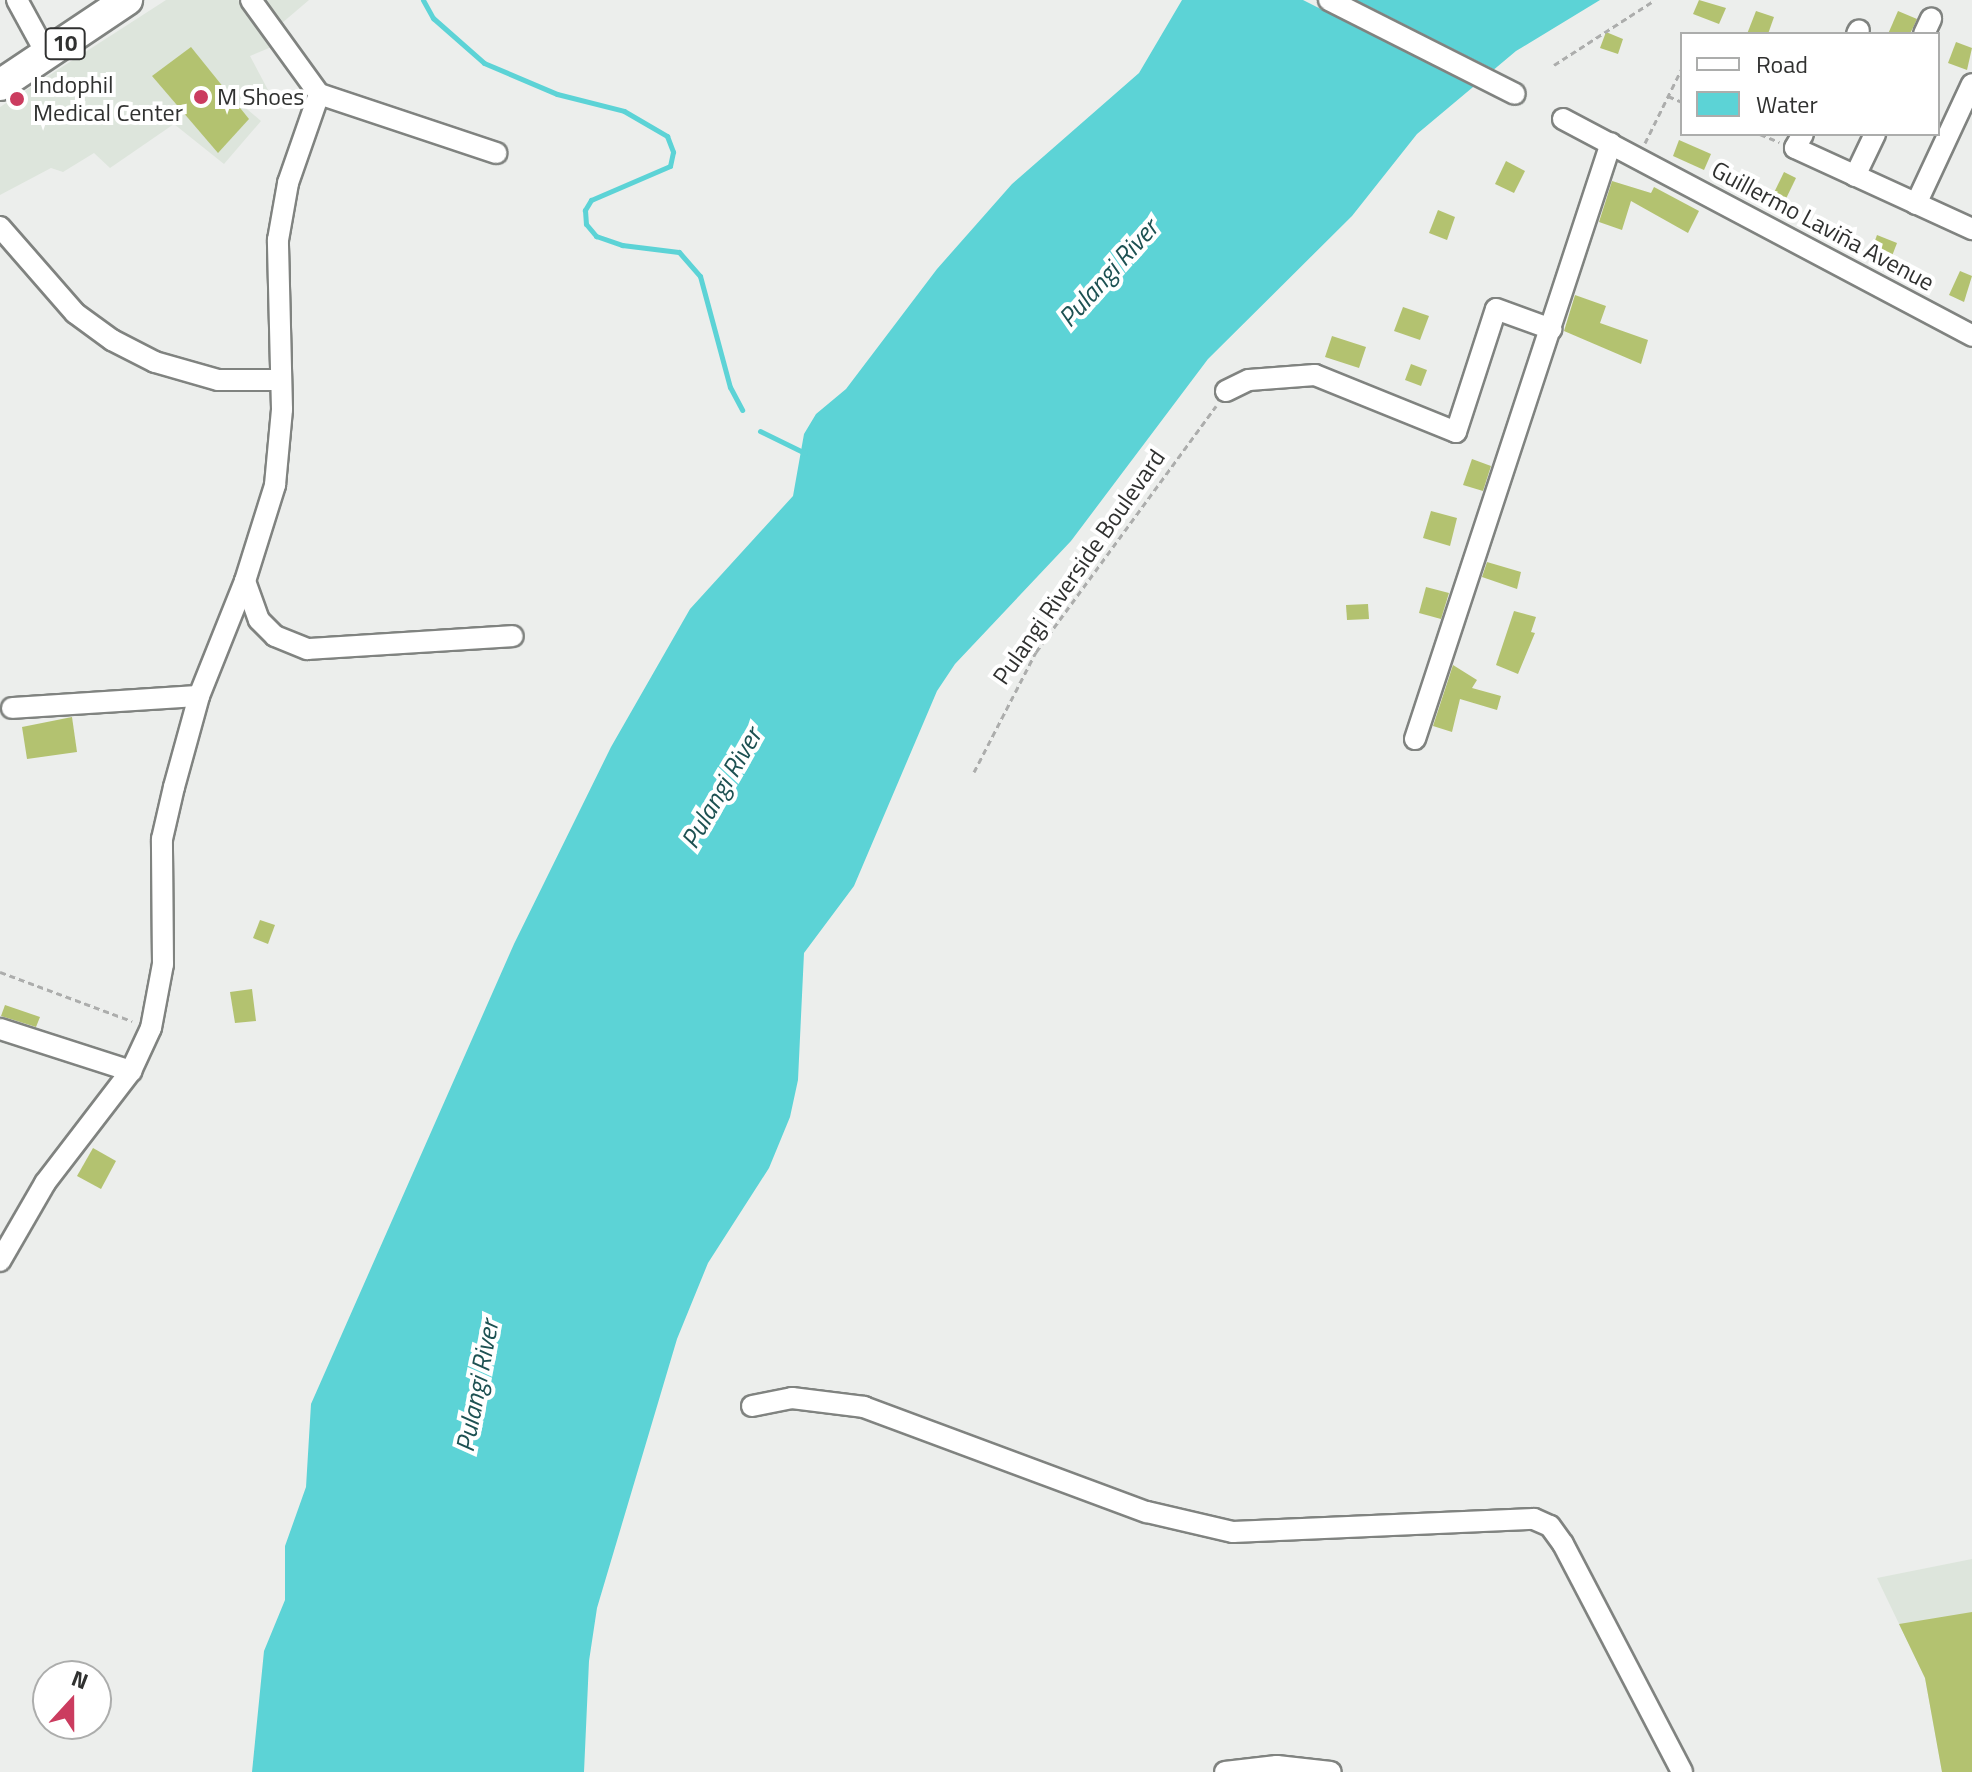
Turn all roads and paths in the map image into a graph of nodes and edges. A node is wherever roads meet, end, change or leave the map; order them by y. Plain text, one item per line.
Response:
1 (17, 0) edge
2 (127, 0) edge
3 (251, 0) edge
4 (1329, 0) edge
5 (1655, 0) edge
6 (47, 55) junction
7 (1554, 65) dead end
8 (1680, 72) edge
9 (1972, 84) edge
10 (0, 85) edge
11 (319, 94) junction
12 (1515, 94) dead end
13 (1668, 96) junction
14 (1680, 101) edge
15 (1563, 119) dead end
16 (1802, 136) edge
17 (1874, 136) edge
18 (1611, 143) junction
19 (496, 153) dead end
20 (1638, 157) junction
21 (1855, 176) junction
22 (1916, 204) junction
23 (0, 227) edge
24 (1972, 229) edge
25 (1551, 329) junction
26 (1972, 336) edge
27 (281, 380) junction
28 (1226, 391) joint
29 (245, 581) junction
30 (513, 636) dead end
31 (199, 696) junction
32 (12, 708) dead end
33 (1415, 739) dead end
34 (974, 772) dead end
35 (0, 972) edge
36 (151, 1028) junction
37 (0, 1029) edge
38 (131, 1071) junction
39 (0, 1261) edge
40 (752, 1406) dead end
41 (1225, 1772) edge
42 (1331, 1772) edge
43 (1682, 1772) edge

1 - 6 street
2 - 6 highway, 10
3 - 11 street
4 - 12 street
5 - 7 path
6 - 10 highway, 10
8 - 13 path
9 - 22 street
11 - 19 street
11 - 27 street
13 - 14 path
13 - 20 path
15 - 18 street, Guillermo Laviña Avenue
16 - 21 street
17 - 21 street
18 - 20 street, Guillermo Laviña Avenue
18 - 25 street
20 - 26 street, Guillermo Laviña Avenue
21 - 22 street
22 - 24 street
23 - 27 street
25 - 28 street
25 - 33 street
27 - 29 street
28 - 34 path, Pulangi Riverside Boulevard
29 - 30 street
29 - 31 street
31 - 32 street
31 - 36 street
35 - 36 path
36 - 38 street
37 - 38 street
38 - 39 street
40 - 43 street
41 - 42 street

